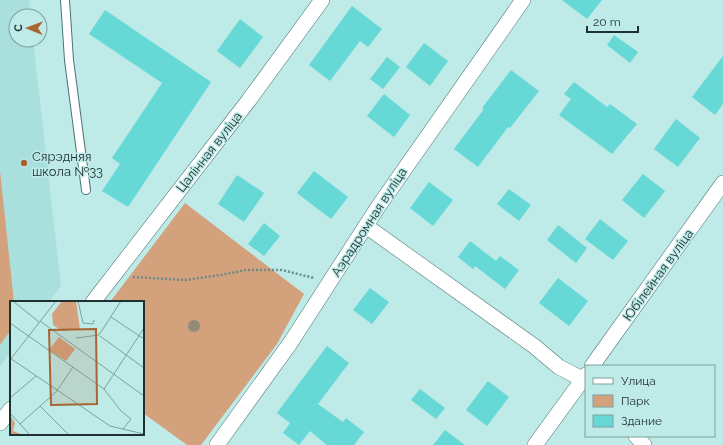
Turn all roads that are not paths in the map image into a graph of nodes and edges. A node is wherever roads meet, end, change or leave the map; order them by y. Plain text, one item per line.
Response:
1 (65, 0) edge
2 (322, 0) edge
3 (523, 0) edge
4 (723, 183) edge
5 (86, 190) dead end
6 (366, 226) junction
7 (94, 301) edge
8 (593, 365) edge
9 (585, 378) edge
10 (10, 410) edge
11 (0, 423) edge
12 (637, 437) edge
13 (217, 445) edge
14 (535, 445) edge
15 (644, 445) edge

1 - 5 lane
2 - 7 street, Цалінная вуліца
3 - 6 street, Аэрадромная вуліца
4 - 8 street, Юбілейная вуліца
6 - 9 street
6 - 13 street, Аэрадромная вуліца
9 - 14 street
10 - 11 street
12 - 15 street

